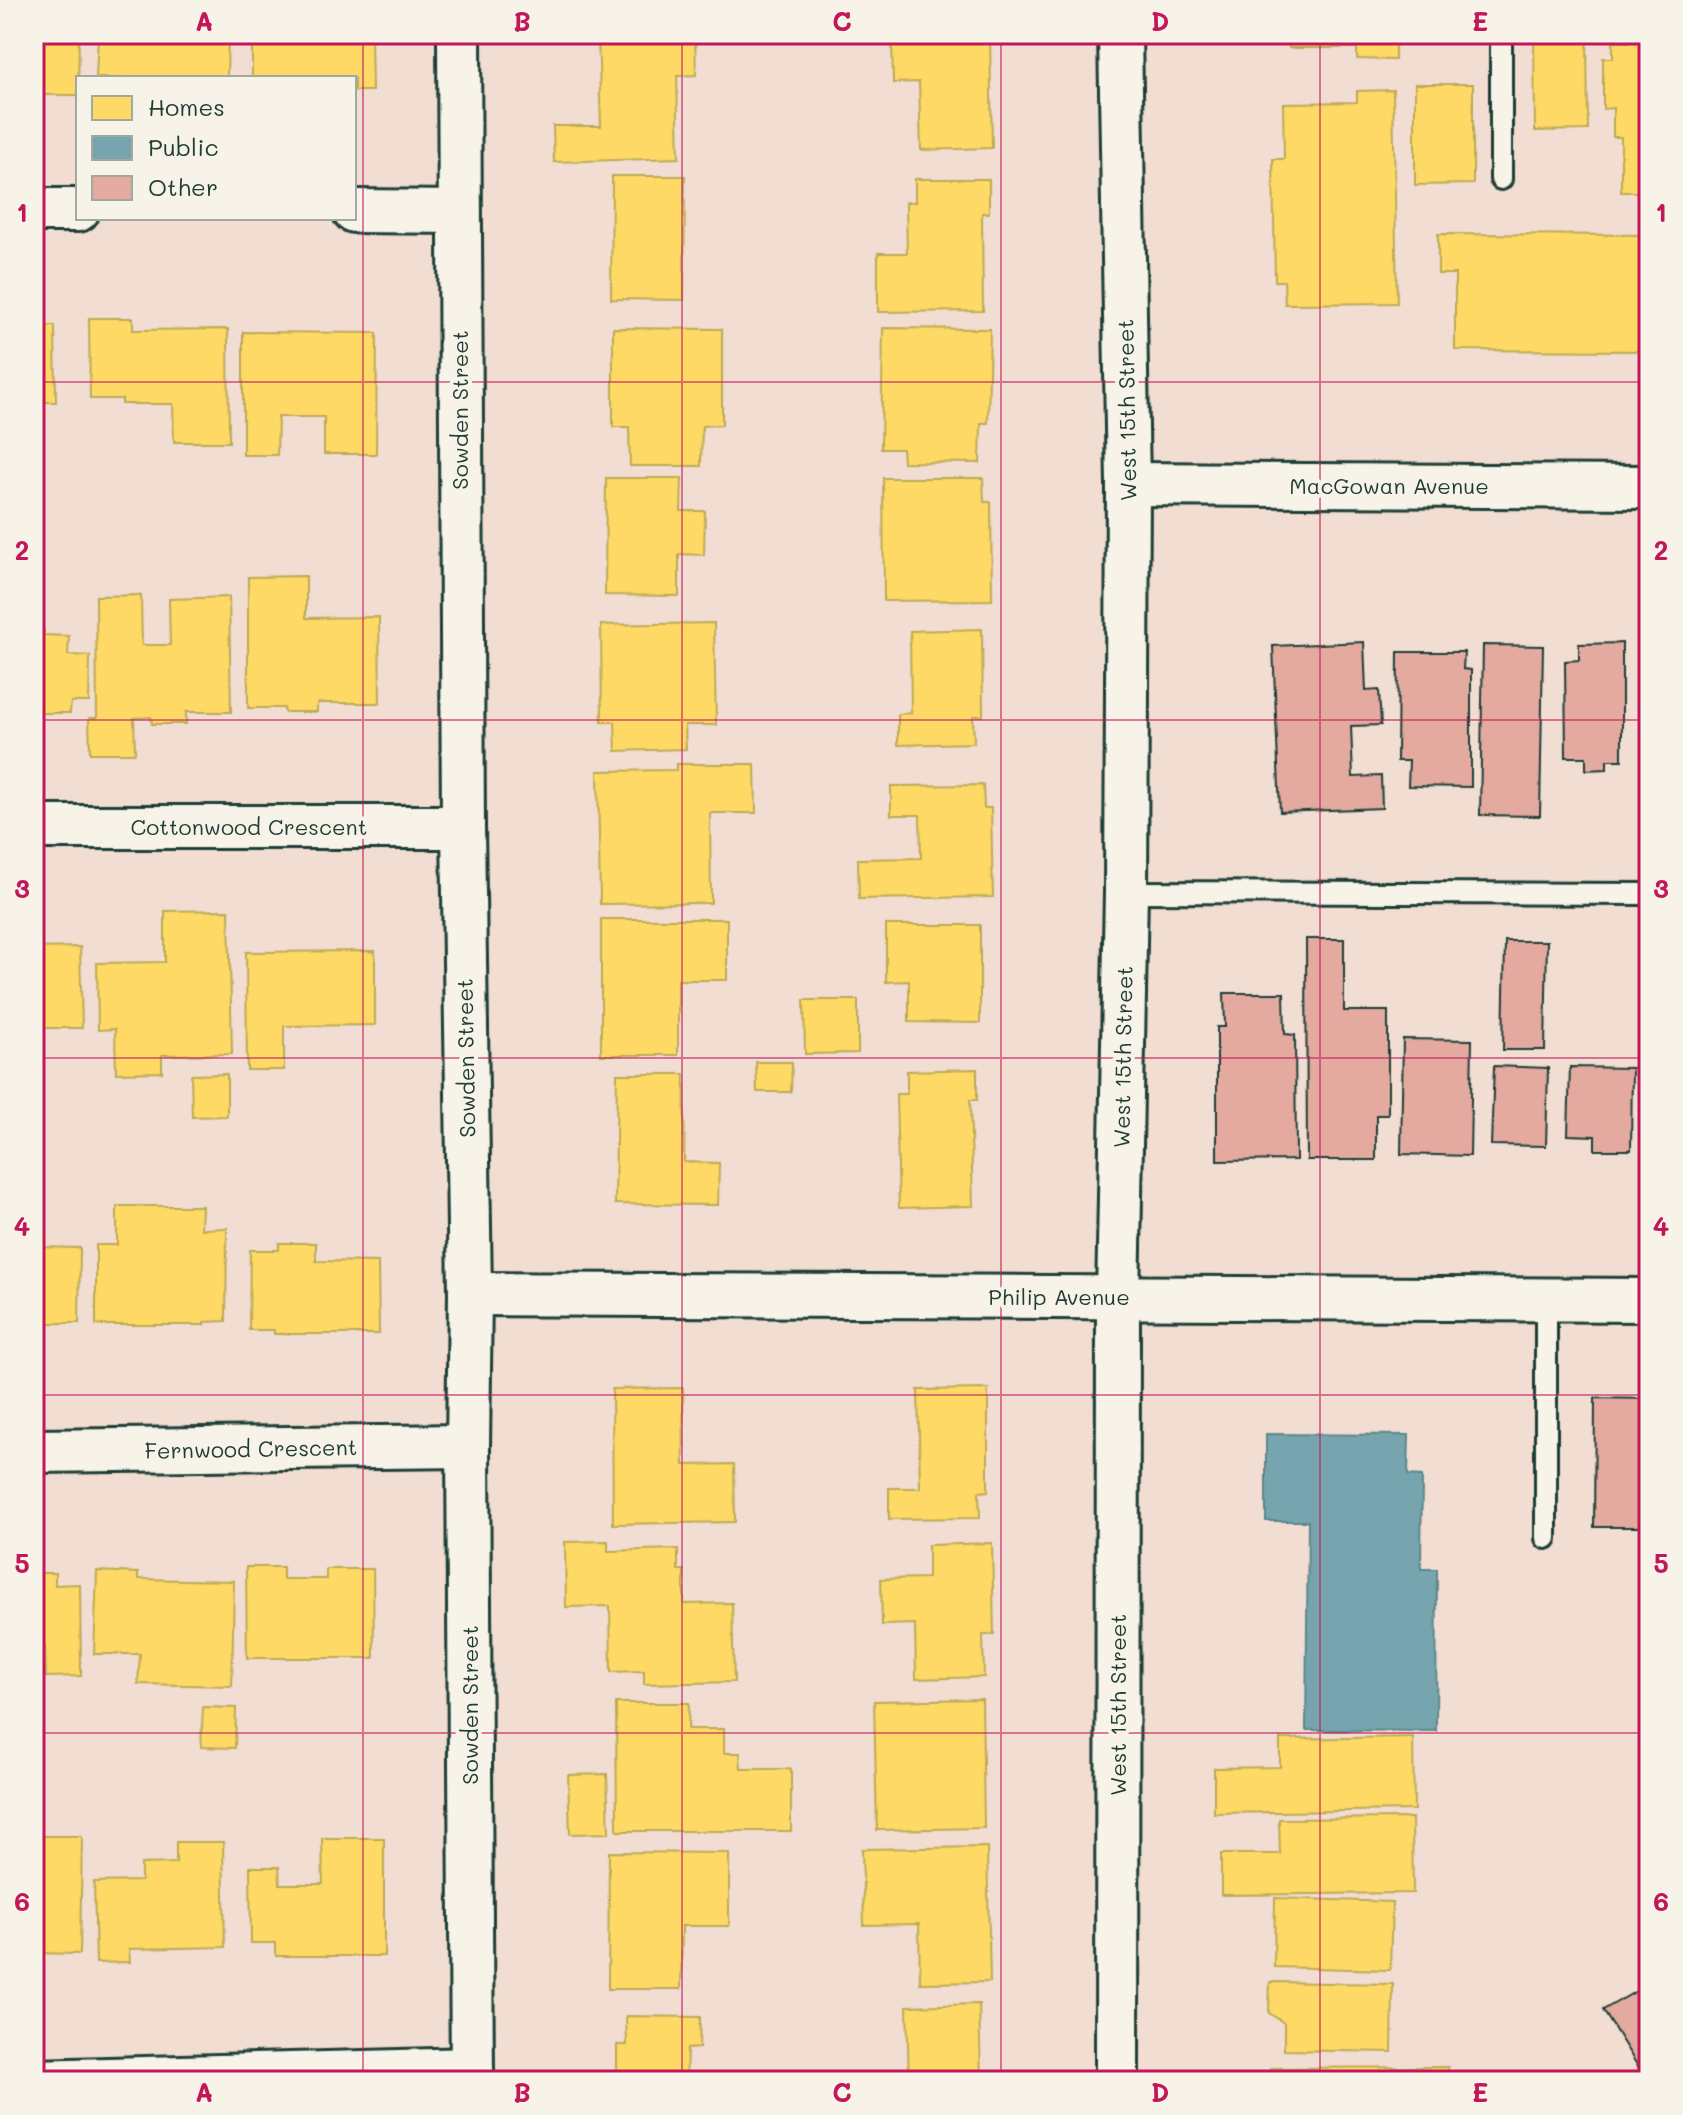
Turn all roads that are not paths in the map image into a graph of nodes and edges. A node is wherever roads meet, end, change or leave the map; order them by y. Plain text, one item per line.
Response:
1 (459, 34) edge
2 (1120, 34) edge
3 (1501, 34) edge
4 (1501, 179) dead end
5 (34, 210) edge
6 (76, 210) edge
7 (356, 211) edge
8 (459, 212) junction
9 (1128, 484) junction
10 (1649, 487) edge
11 (34, 827) edge
12 (463, 827) junction
13 (1126, 892) junction
14 (1649, 894) edge
15 (470, 1294) junction
16 (1118, 1298) junction
17 (1546, 1300) junction
18 (1649, 1300) edge
19 (468, 1446) junction
20 (34, 1451) edge
21 (1546, 1538) dead end
22 (472, 2075) edge
23 (34, 2081) edge
24 (1117, 2081) edge

1 - 8 street, Sowden Street
2 - 9 street, West 15th Street
3 - 4 lane
5 - 6 street
7 - 8 street
8 - 12 street, Sowden Street
9 - 10 street, MacGowan Avenue
9 - 13 street, West 15th Street
11 - 12 street, Cottonwood Crescent
12 - 15 street, Sowden Street
13 - 14 lane
13 - 16 street, West 15th Street
15 - 16 street, Philip Avenue
15 - 19 street, Sowden Street
16 - 17 street, Philip Avenue
16 - 24 street, West 15th Street
17 - 18 street, Philip Avenue
17 - 21 lane
19 - 20 street, Fernwood Crescent
19 - 22 street, Sowden Street
22 - 23 street

